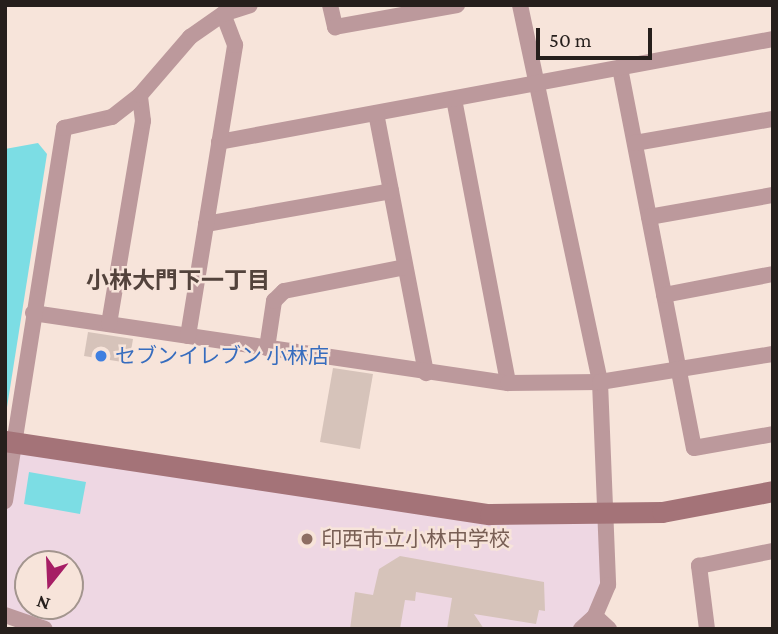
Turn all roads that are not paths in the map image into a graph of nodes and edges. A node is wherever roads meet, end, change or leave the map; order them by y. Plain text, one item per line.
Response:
1 (250, 5) edge
2 (330, 5) edge
3 (457, 5) edge
4 (520, 5) edge
5 (223, 15) junction
6 (773, 39) edge
7 (621, 68) junction
8 (535, 84) junction
9 (140, 95) junction
10 (454, 99) junction
11 (376, 113) junction
12 (773, 119) edge
13 (219, 142) junction
14 (635, 143) junction
15 (391, 191) junction
16 (773, 195) edge
17 (649, 217) junction
18 (206, 225) junction
19 (405, 267) junction
20 (773, 274) edge
21 (664, 295) junction
22 (33, 313) junction
23 (110, 324) junction
24 (188, 336) junction
25 (267, 348) junction
26 (773, 354) edge
27 (680, 371) junction
28 (426, 373) junction
29 (600, 382) junction
30 (508, 383) junction
31 (773, 434) edge
32 (10, 442) edge
33 (773, 491) edge
34 (5, 498) edge
35 (607, 512) junction
36 (773, 551) edge
37 (5, 615) edge
38 (594, 616) junction
39 (46, 629) edge
40 (581, 629) edge
41 (609, 629) edge
42 (707, 629) edge

1 - 5 street
2 - 3 street
4 - 8 street
5 - 9 street
5 - 13 street
6 - 7 street
7 - 8 street
7 - 14 street
8 - 10 street
8 - 29 street
9 - 22 street
9 - 23 street
10 - 11 street
10 - 30 street
11 - 13 street
11 - 15 street
12 - 14 street
13 - 18 street
14 - 17 street
15 - 18 street
15 - 19 street
16 - 17 street
17 - 21 street
18 - 24 street
19 - 25 street
19 - 28 street
20 - 21 street
21 - 27 street
22 - 23 street
22 - 32 street
23 - 24 street
24 - 25 street
25 - 28 street
26 - 27 street
27 - 29 street
27 - 31 street
28 - 30 street
29 - 30 street
29 - 35 street
32 - 34 street
32 - 35 street
33 - 35 street
35 - 38 street
36 - 42 street
37 - 39 street
38 - 40 street
38 - 41 street

